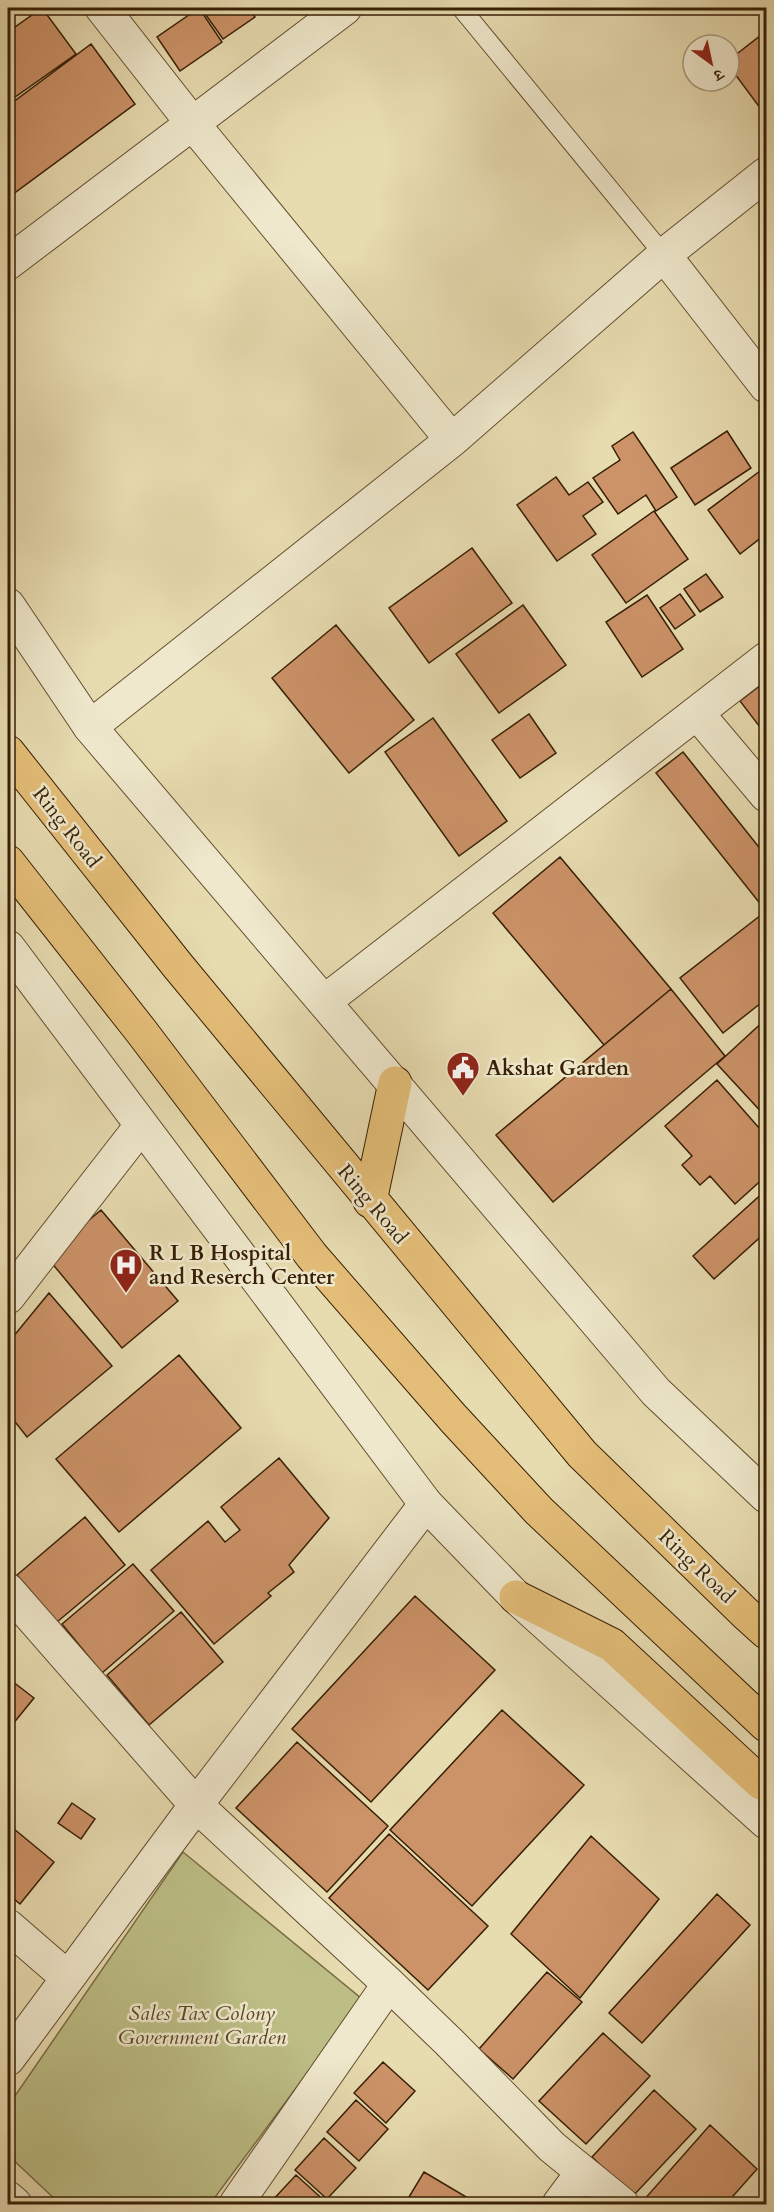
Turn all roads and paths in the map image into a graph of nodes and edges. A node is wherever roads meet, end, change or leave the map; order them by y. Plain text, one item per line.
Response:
1 (102, 8) edge
2 (345, 8) edge
3 (461, 8) edge
4 (193, 124) junction
5 (766, 174) edge
6 (664, 255) junction
7 (8, 263) edge
8 (766, 386) edge
9 (452, 440) junction
10 (8, 605) edge
11 (766, 659) edge
12 (697, 713) junction
13 (90, 727) junction
14 (8, 752) edge
15 (766, 795) edge
16 (8, 862) edge
17 (8, 947) edge
18 (325, 1001) junction
19 (394, 1083) junction
20 (141, 1126) junction
21 (370, 1201) junction
22 (8, 1297) edge
23 (766, 1496) edge
24 (426, 1504) junction
25 (8, 1590) edge
26 (516, 1598) junction
27 (766, 1632) edge
28 (766, 1725) edge
29 (766, 1784) edge
30 (196, 1804) junction
31 (766, 1821) edge
32 (8, 1926) edge
33 (68, 1978) junction
34 (389, 1984) junction
35 (8, 2059) edge
36 (582, 2173) junction
37 (8, 2198) edge
38 (15, 2205) edge
39 (236, 2205) edge
40 (559, 2205) edge
41 (622, 2205) edge

1 - 4 street
2 - 4 street
3 - 6 lane
4 - 7 street
4 - 9 street
5 - 6 street
6 - 8 street
6 - 9 street
9 - 13 street
10 - 13 street
11 - 12 street
12 - 15 street
12 - 18 street
13 - 18 street
14 - 21 highway, Ring Road
16 - 28 highway
17 - 20 street
18 - 19 street
19 - 21 highway
19 - 23 street
20 - 22 street
20 - 24 street
21 - 27 highway, Ring Road
24 - 26 street
24 - 30 street
25 - 30 street
26 - 29 highway
26 - 31 street
30 - 33 street
30 - 34 street
32 - 33 street
33 - 35 street
34 - 36 street
34 - 39 street
36 - 40 street
36 - 41 street
37 - 38 street

